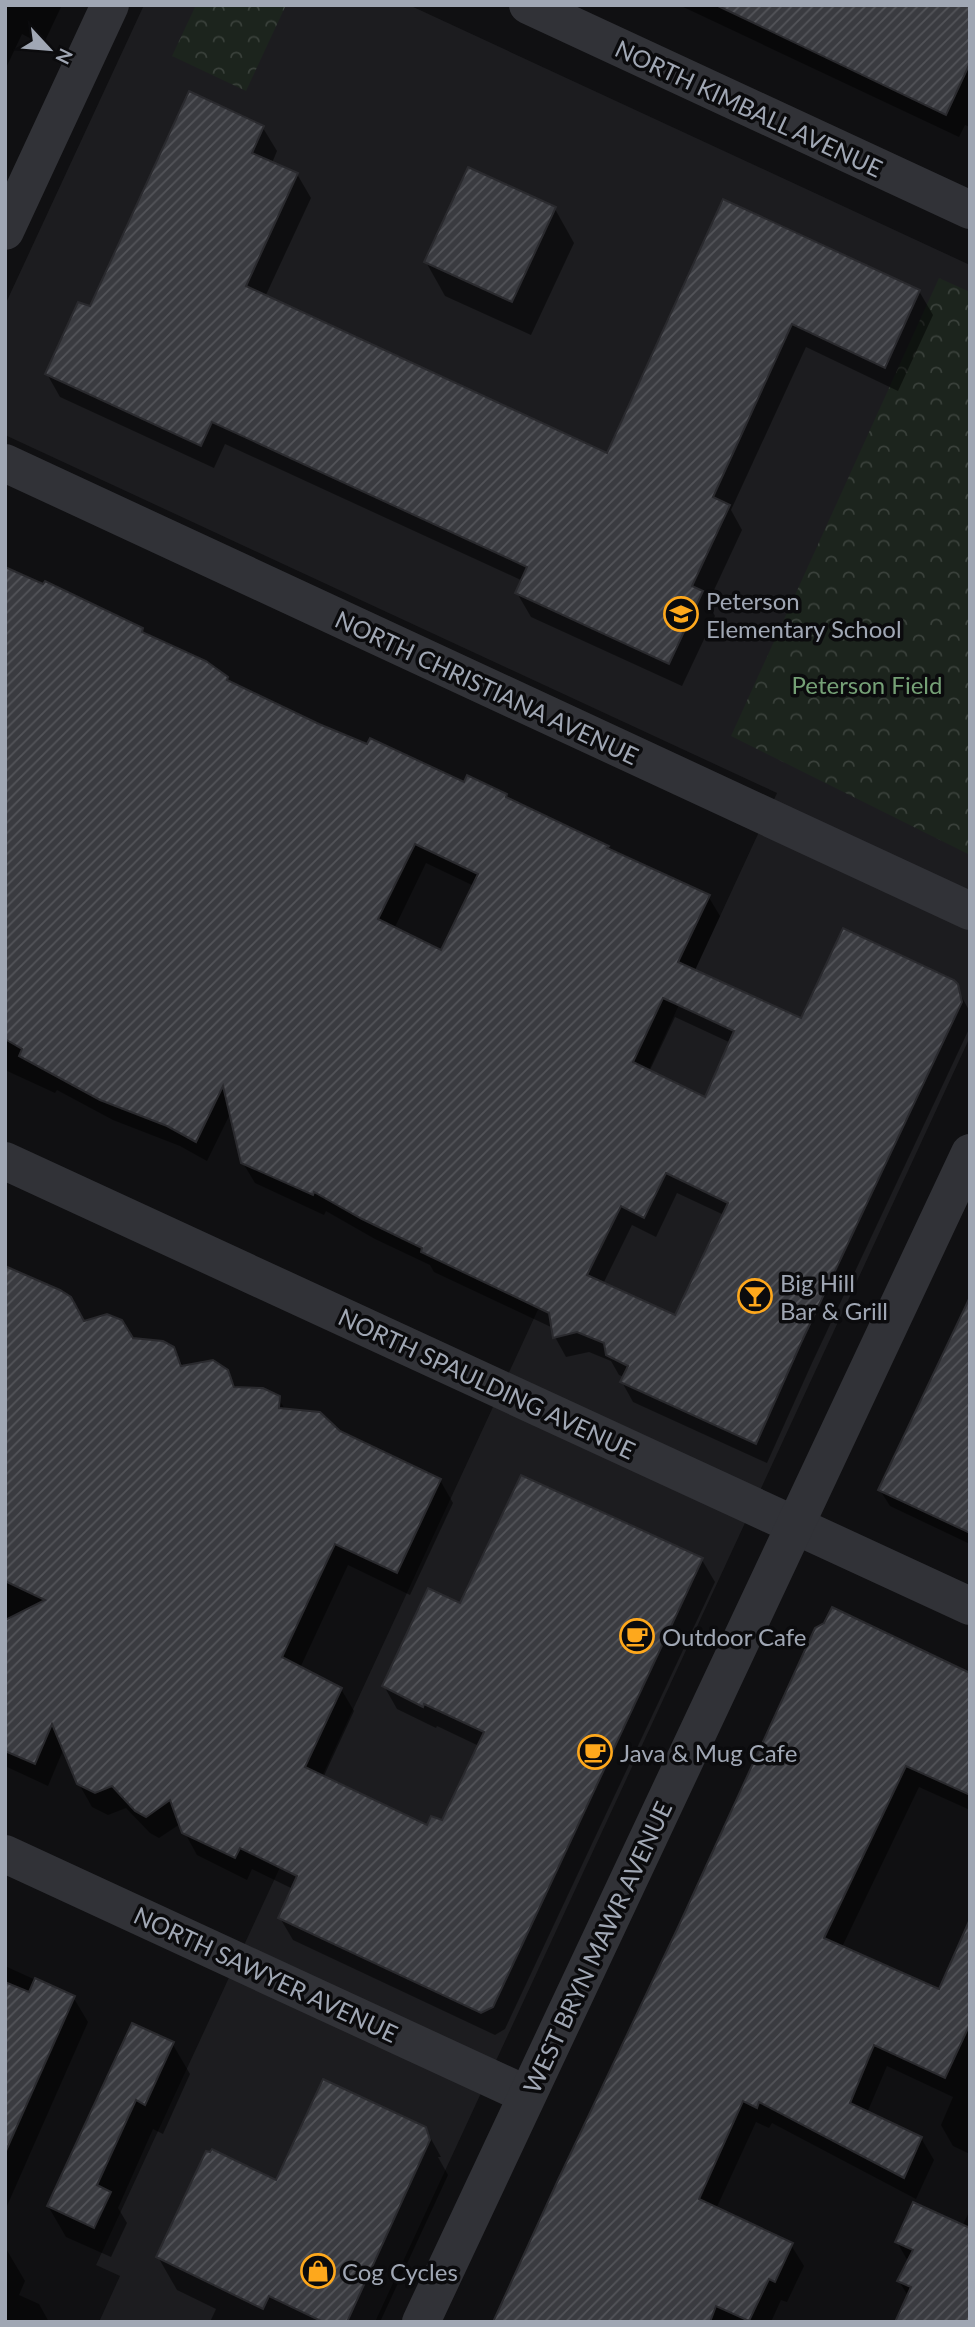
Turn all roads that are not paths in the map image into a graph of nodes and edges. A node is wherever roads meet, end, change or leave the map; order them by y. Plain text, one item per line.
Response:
1 (110, 5) edge
2 (528, 5) edge
3 (970, 210) edge
4 (5, 231) edge
5 (5, 463) edge
6 (970, 911) edge
7 (970, 1153) edge
8 (5, 1161) edge
9 (795, 1526) junction
10 (970, 1606) edge
11 (5, 1854) edge
12 (527, 2095) junction
13 (421, 2322) edge

1 - 4 street
2 - 3 street, NORTH KIMBALL AVENUE
5 - 6 street, NORTH CHRISTIANA AVENUE
7 - 9 street, WEST BRYN MAWR AVENUE
8 - 9 street, NORTH SPAULDING AVENUE
9 - 10 street, NORTH SPAULDING AVENUE
9 - 12 street, WEST BRYN MAWR AVENUE
11 - 12 street, NORTH SAWYER AVENUE
12 - 13 street, WEST BRYN MAWR AVENUE

